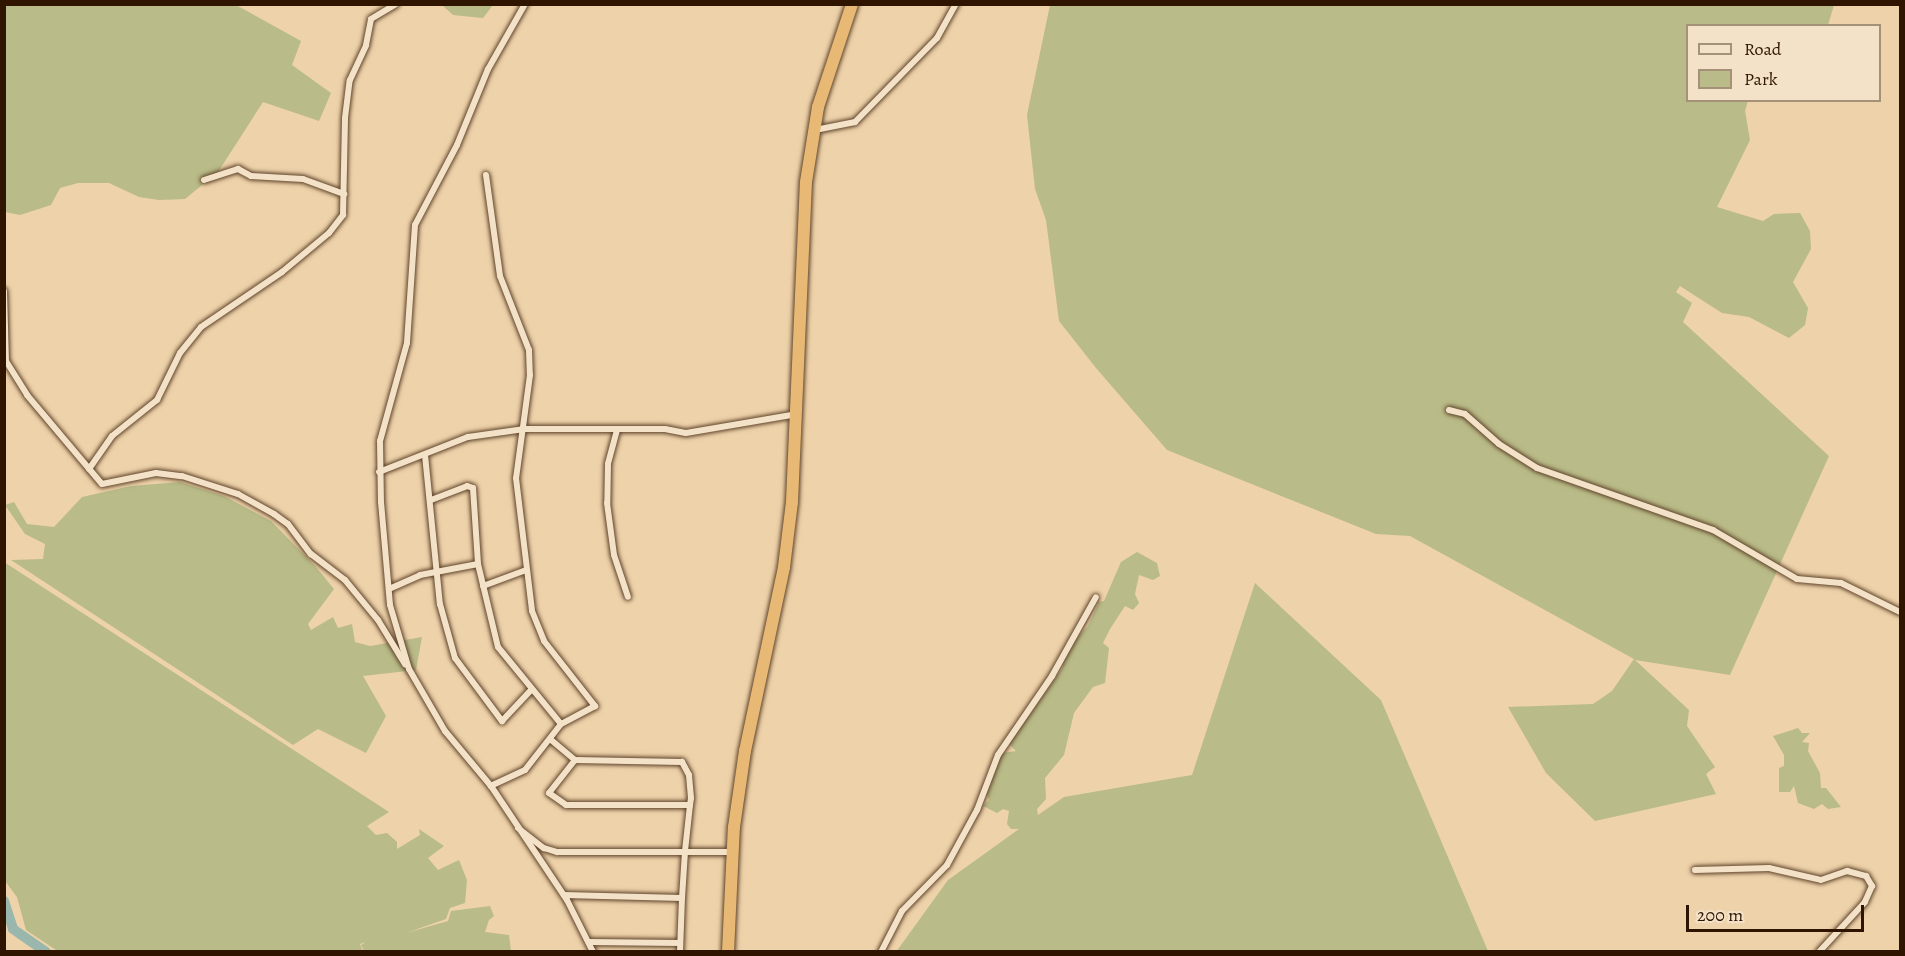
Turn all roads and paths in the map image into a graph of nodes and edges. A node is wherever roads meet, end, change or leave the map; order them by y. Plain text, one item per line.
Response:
1 (396, 4) edge
2 (525, 4) edge
3 (852, 4) edge
4 (956, 4) edge
5 (814, 130) junction
6 (486, 175) dead end
7 (204, 180) dead end
8 (344, 194) junction
9 (4, 291) edge
10 (1449, 410) dead end
11 (797, 414) junction
12 (524, 429) junction
13 (617, 430) junction
14 (425, 455) junction
15 (89, 469) junction
16 (379, 472) junction
17 (431, 500) junction
18 (478, 564) junction
19 (526, 570) junction
20 (437, 571) junction
21 (483, 586) junction
22 (389, 589) junction
23 (628, 597) dead end
24 (1096, 597) dead end
25 (1900, 612) edge
26 (409, 669) junction
27 (531, 690) junction
28 (561, 724) junction
29 (550, 738) junction
30 (575, 760) junction
31 (491, 786) junction
32 (690, 806) junction
33 (514, 824) junction
34 (685, 851) junction
35 (732, 852) junction
36 (1695, 870) dead end
37 (564, 895) junction
38 (682, 898) junction
39 (589, 942) junction
40 (680, 943) junction
41 (593, 951) edge
42 (680, 951) edge
43 (728, 951) edge
44 (881, 951) edge
45 (1819, 951) edge

1 - 8 street
2 - 16 street
3 - 5 highway
4 - 5 street
5 - 11 highway
6 - 12 street
7 - 8 street
8 - 15 street
9 - 15 street
10 - 25 street
11 - 13 street
11 - 35 highway
12 - 13 street
12 - 14 street
12 - 19 street
13 - 23 street
14 - 16 street
14 - 17 street
15 - 26 street
16 - 22 street
17 - 18 street
17 - 20 street
18 - 20 street
18 - 21 street
19 - 21 street
19 - 28 street
20 - 22 street
20 - 27 street
21 - 27 street
22 - 26 street
24 - 44 street
26 - 31 street
27 - 28 street
28 - 29 street
29 - 30 street
29 - 31 street
30 - 32 street
30 - 32 street
31 - 33 street
32 - 34 street
33 - 34 street
33 - 37 street
34 - 35 street
34 - 38 street
35 - 43 highway
36 - 45 street
37 - 38 street
37 - 39 street
38 - 40 street
39 - 40 street
39 - 41 street
40 - 42 street

